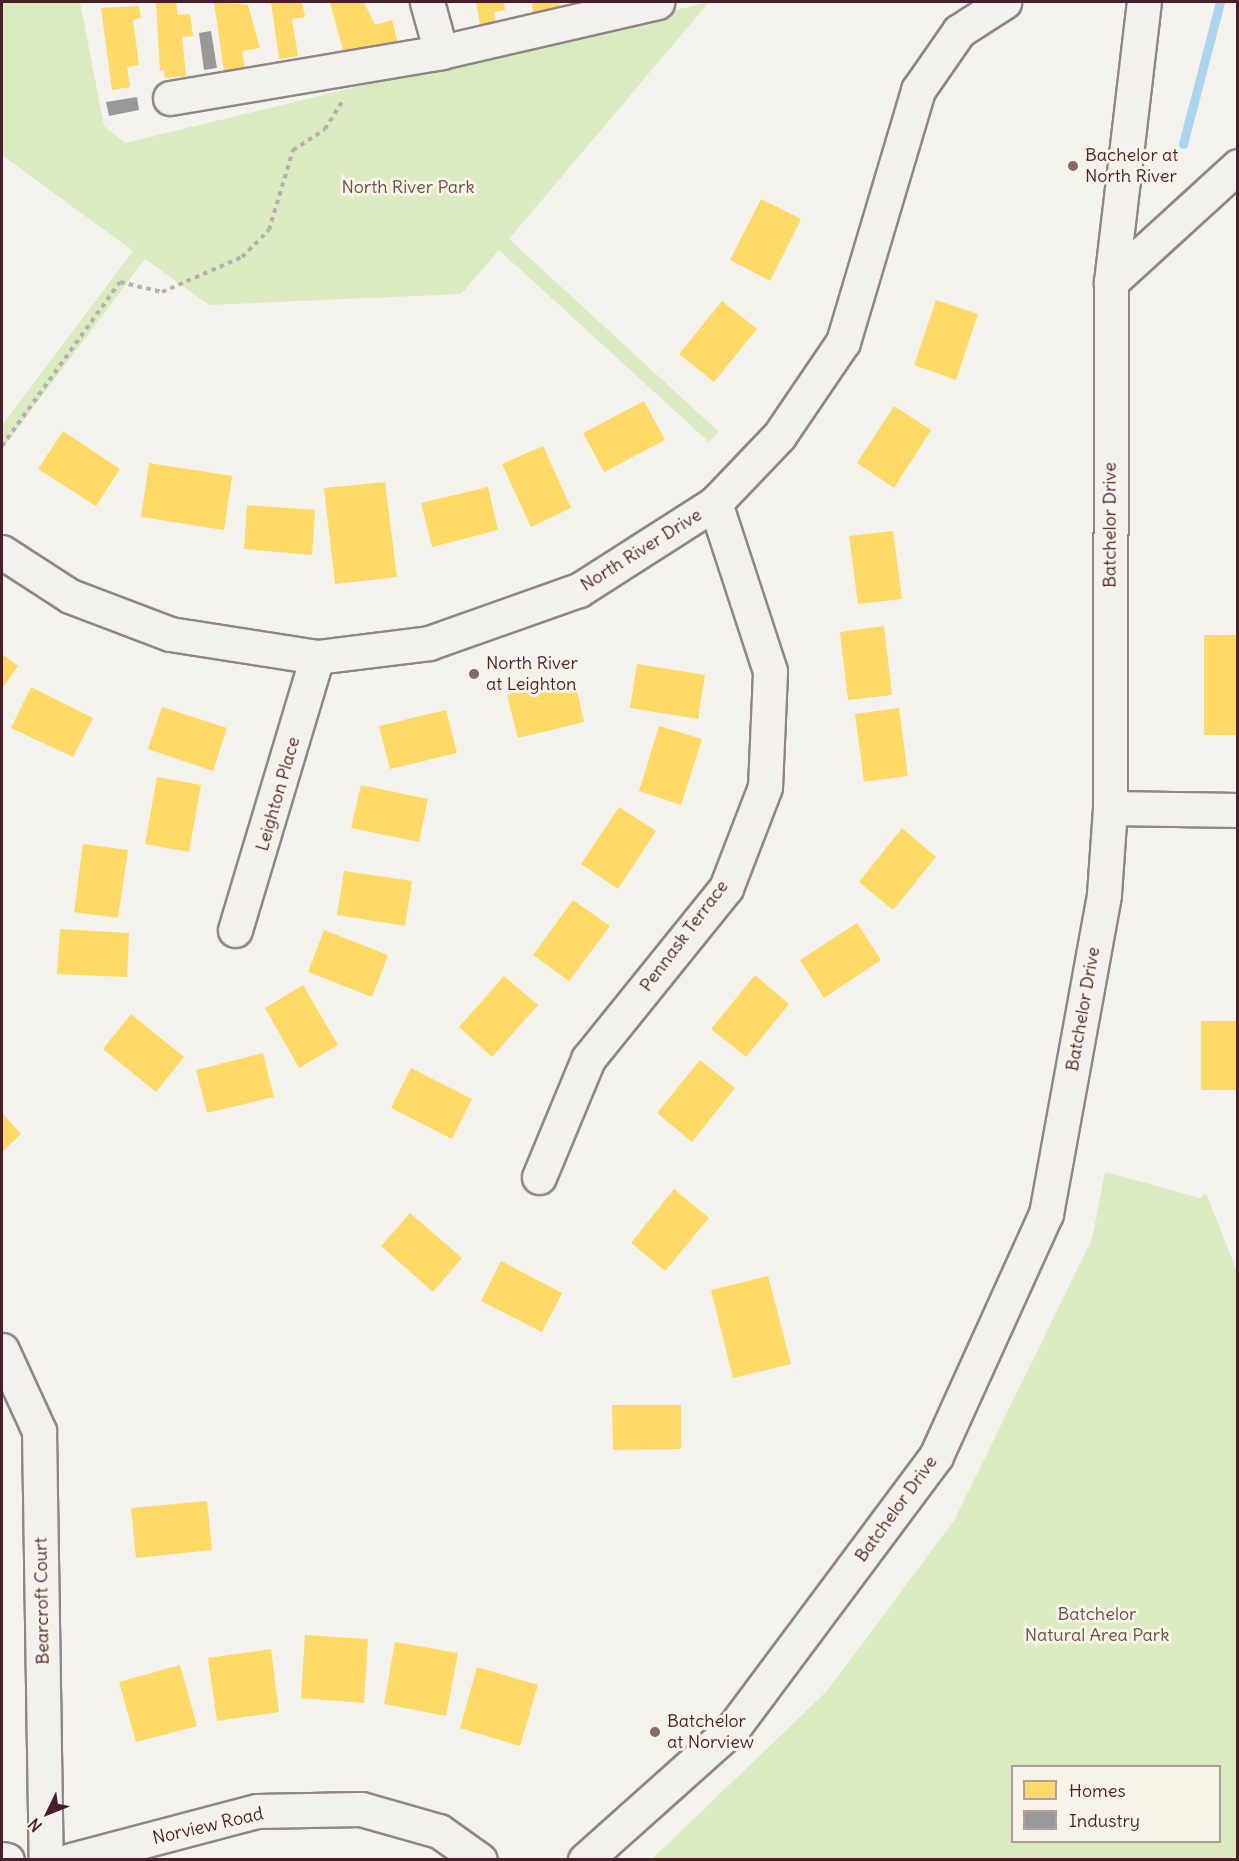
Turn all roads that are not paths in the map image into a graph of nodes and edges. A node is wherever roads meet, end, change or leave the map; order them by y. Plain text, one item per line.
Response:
1 (428, 2) edge
2 (657, 2) edge
3 (1004, 2) edge
4 (1138, 3) edge
5 (441, 52) junction
6 (170, 98) dead end
7 (1238, 166) edge
8 (1111, 282) junction
9 (716, 503) junction
10 (2, 552) edge
11 (317, 657) junction
12 (1110, 808) junction
13 (1238, 810) edge
14 (235, 930) dead end
15 (539, 1177) dead end
16 (2, 1350) edge
17 (2, 1858) edge
18 (7, 1860) edge
19 (46, 1860) edge
20 (71, 1860) edge
21 (480, 1860) edge
22 (585, 1860) edge

1 - 5 street
2 - 5 street
3 - 9 street, North River Drive
4 - 8 street, Batchelor Drive
5 - 6 street
7 - 8 street
8 - 12 street, Batchelor Drive
9 - 11 street, North River Drive
9 - 15 street, Pennask Terrace
10 - 11 street, North River Drive
11 - 14 street, Leighton Place
12 - 13 street
12 - 22 street, Batchelor Drive
16 - 19 street, Bearcroft Court
17 - 18 street
20 - 21 street, Norview Road

